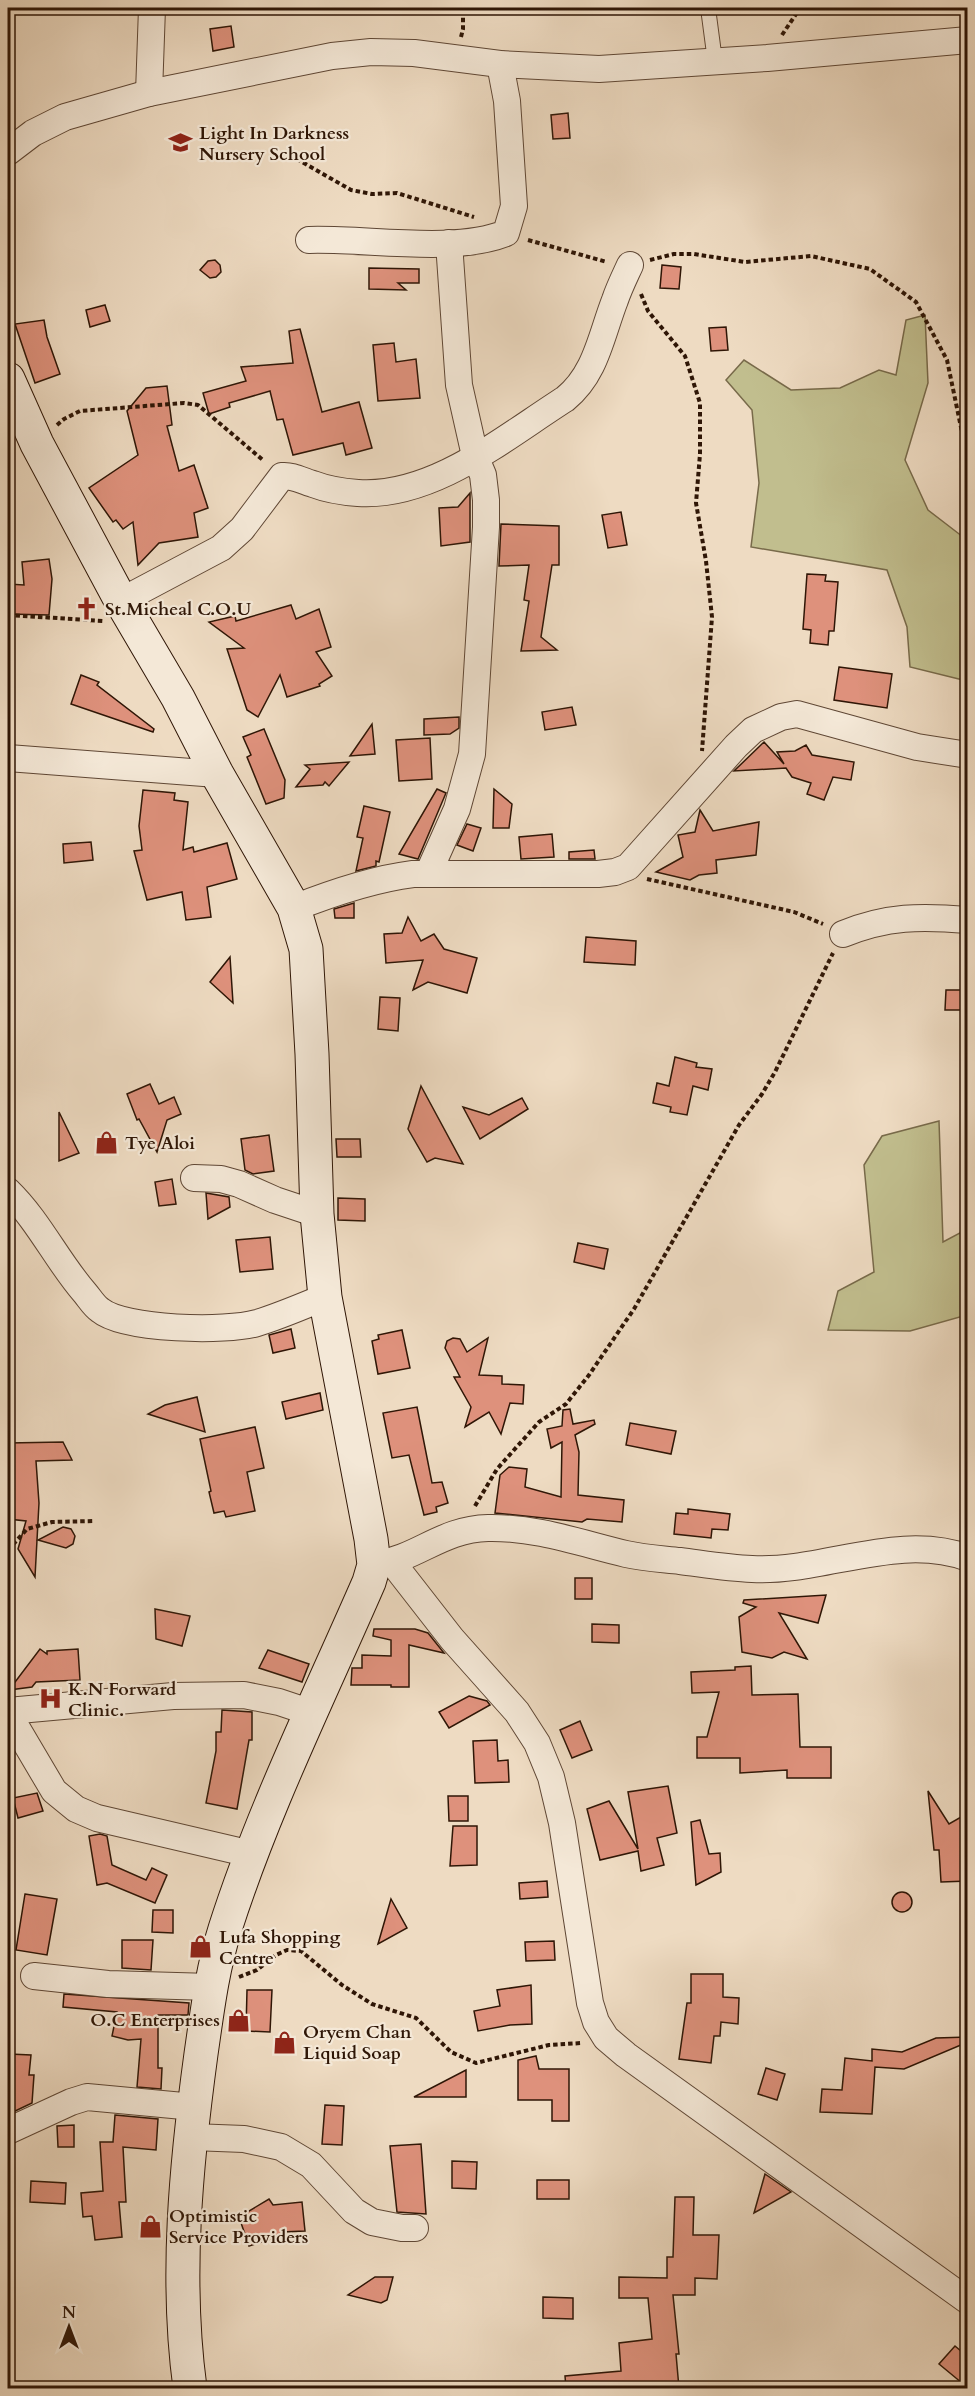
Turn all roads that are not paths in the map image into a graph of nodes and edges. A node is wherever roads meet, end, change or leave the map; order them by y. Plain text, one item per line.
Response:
1 (152, 8) edge
2 (708, 8) edge
3 (968, 39) edge
4 (715, 61) junction
5 (500, 64) junction
6 (149, 93) junction
7 (8, 152) edge
8 (309, 240) dead end
9 (449, 243) junction
10 (630, 265) road end
11 (8, 379) edge
12 (475, 456) junction
13 (125, 609) junction
14 (968, 755) edge
15 (8, 758) edge
16 (217, 774) junction
17 (428, 874) junction
18 (294, 908) junction
19 (968, 920) edge
20 (843, 934) road end
21 (194, 1178) dead end
22 (8, 1191) edge
23 (317, 1214) junction
24 (325, 1297) junction
25 (968, 1558) edge
26 (383, 1564) junction
27 (8, 1712) edge
28 (312, 1713) junction
29 (251, 1854) junction
30 (34, 1977) dead end
31 (211, 1988) junction
32 (193, 2122) junction
33 (8, 2131) edge
34 (415, 2228) dead end
35 (968, 2301) edge
36 (190, 2388) edge

1 - 6 street
2 - 4 lane
3 - 4 street
4 - 5 street
5 - 6 street
5 - 9 street
6 - 7 street
8 - 9 street
9 - 12 street
10 - 12 street
11 - 13 street
12 - 13 street
12 - 17 street
13 - 16 street
14 - 17 street
15 - 16 street
16 - 18 street
17 - 18 street
18 - 23 street
19 - 20 street
21 - 23 street
22 - 24 street
23 - 24 street
24 - 26 street
25 - 26 street
26 - 28 street
26 - 35 street
27 - 28 street
27 - 29 street
28 - 29 street
29 - 31 street
30 - 31 street
31 - 32 street
32 - 33 street
32 - 34 street
32 - 36 street

